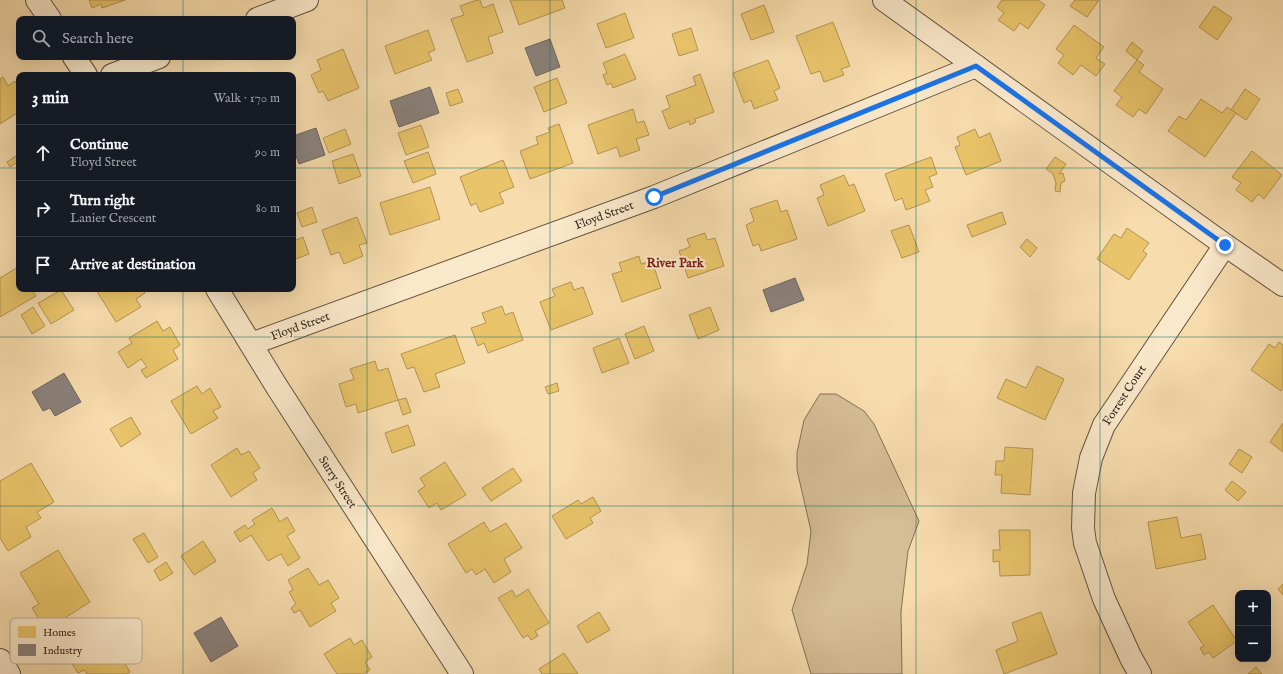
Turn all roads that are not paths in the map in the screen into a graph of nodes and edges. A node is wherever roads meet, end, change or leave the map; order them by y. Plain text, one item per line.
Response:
1 (37, 0) edge
2 (306, 0) edge
3 (884, 0) edge
4 (48, 16) edge
5 (265, 16) edge
6 (76, 60) edge
7 (150, 60) edge
8 (976, 66) junction
9 (84, 72) edge
10 (120, 72) edge
11 (1225, 245) junction
12 (1283, 285) edge
13 (219, 292) edge
14 (250, 344) junction
15 (0, 660) edge
16 (9, 674) edge
17 (462, 674) edge
18 (1140, 674) edge

1 - 4 street
2 - 5 street
3 - 8 street
6 - 9 street
7 - 10 street
8 - 11 street
8 - 14 street, Floyd Street
11 - 12 street
11 - 18 street, Forrest Court
13 - 14 street, Surry Street
14 - 17 street, Surry Street
15 - 16 street

